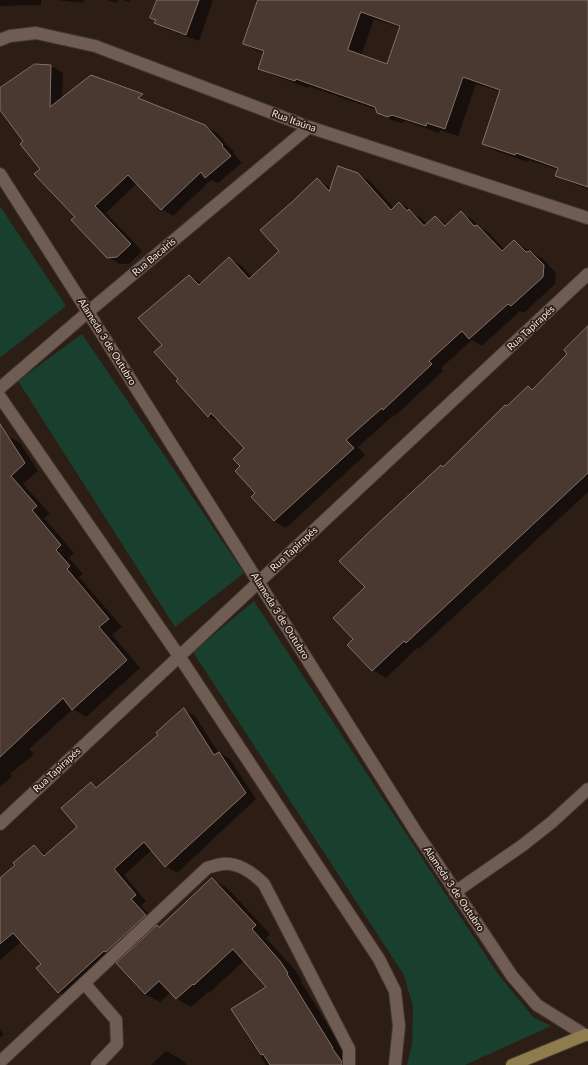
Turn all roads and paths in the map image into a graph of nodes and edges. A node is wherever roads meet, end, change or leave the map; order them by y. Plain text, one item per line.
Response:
1 (0, 40) edge
2 (309, 127) junction
3 (0, 174) edge
4 (588, 218) edge
5 (588, 274) edge
6 (88, 312) junction
7 (0, 388) edge
8 (0, 397) edge
9 (259, 582) junction
10 (179, 656) junction
11 (588, 789) edge
12 (0, 824) edge
13 (455, 892) junction
14 (84, 983) junction
15 (586, 1035) edge
16 (0, 1062) edge
17 (97, 1065) edge
18 (349, 1065) edge
19 (395, 1065) edge
20 (512, 1065) edge

1 - 2 street, Rua Itaúna
2 - 4 street, Rua Itaúna
2 - 6 street, Rua Bacairis
3 - 6 street, Alameda 3 de Outubro
5 - 9 street, Rua Tapirapés
6 - 7 street, Rua Bacairis
6 - 9 street, Alameda 3 de Outubro
8 - 10 street
9 - 10 street, Rua Tapirapés
9 - 13 street, Alameda 3 de Outubro
10 - 12 street, Rua Tapirapés
10 - 19 street
11 - 13 street
13 - 15 street, Alameda 3 de Outubro
14 - 16 street
14 - 17 street
14 - 18 street
15 - 20 main road

